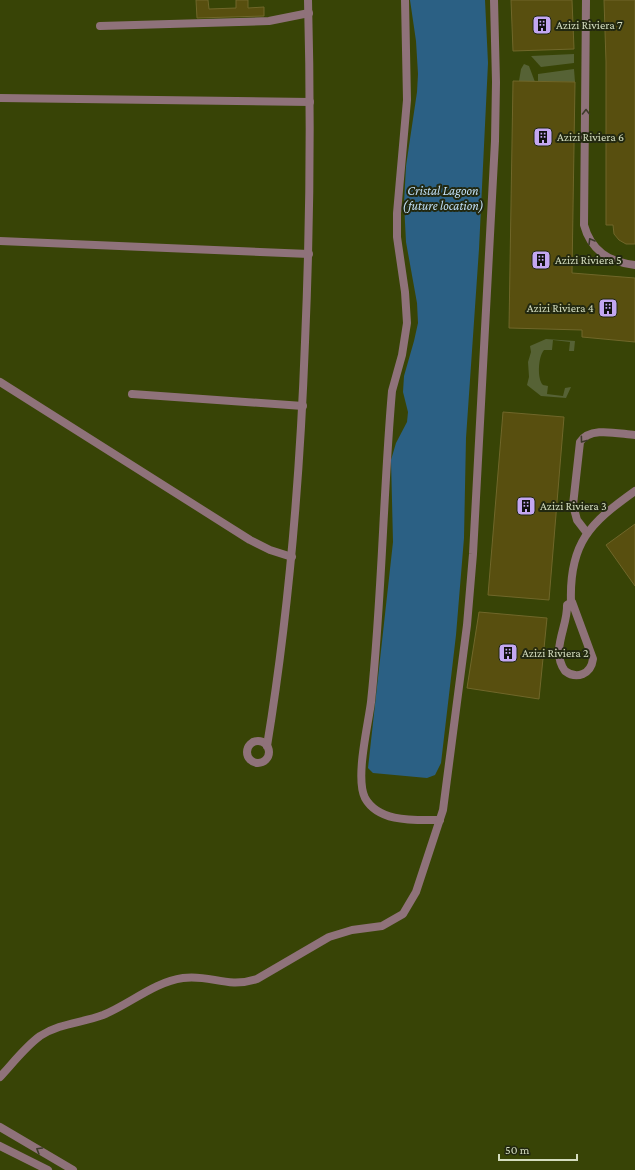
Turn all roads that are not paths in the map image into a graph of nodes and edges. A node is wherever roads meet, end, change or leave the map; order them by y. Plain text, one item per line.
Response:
1 (308, 0) edge
2 (405, 0) edge
3 (494, 0) edge
4 (586, 0) edge
5 (309, 13) junction
6 (100, 26) dead end
7 (0, 98) edge
8 (310, 102) junction
9 (0, 241) edge
10 (309, 254) junction
11 (635, 265) edge
12 (0, 382) edge
13 (132, 394) dead end
14 (303, 406) junction
15 (635, 435) edge
16 (635, 491) edge
17 (587, 532) junction
18 (292, 557) junction
19 (571, 602) junction
20 (267, 746) dead end
21 (440, 820) junction
22 (0, 1077) edge
23 (0, 1127) edge
24 (0, 1146) edge
25 (48, 1170) edge
26 (73, 1170) edge

1 - 5 street
2 - 21 street
3 - 21 street
11 -> 4 street
5 - 6 street
5 - 8 street
7 - 8 street
8 - 10 street
9 - 10 street
10 - 14 street
12 - 18 street
13 - 14 street
14 - 18 street
15 -> 17 street
16 - 17 street
17 - 19 street
18 - 20 street
19 - 19 street
21 - 22 street
26 -> 23 street
24 - 25 street

